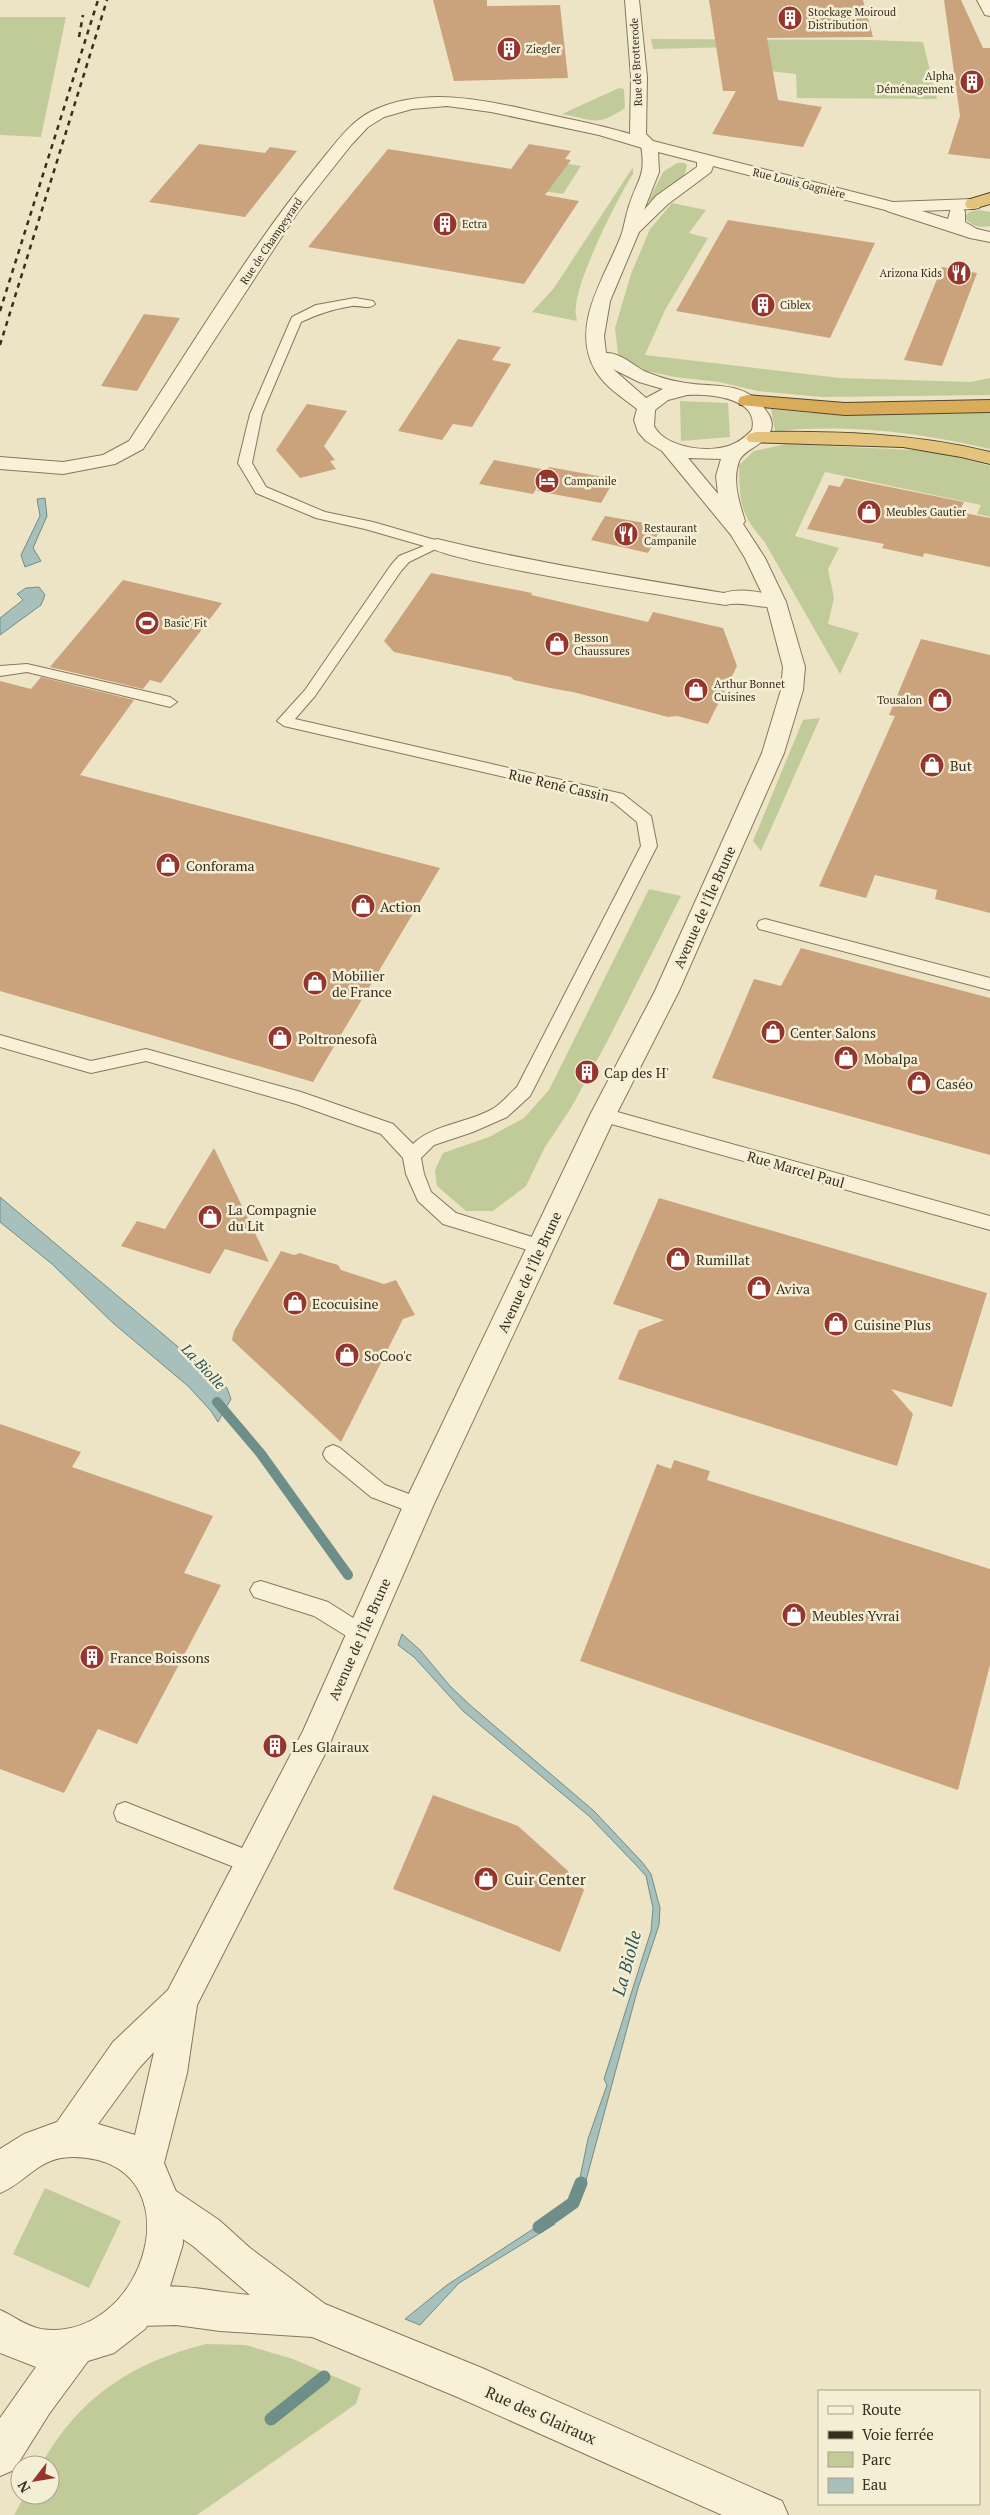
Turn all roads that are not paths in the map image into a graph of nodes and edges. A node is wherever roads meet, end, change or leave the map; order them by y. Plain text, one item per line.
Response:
1 (632, 0) edge
2 (984, 0) edge
3 (990, 12) edge
4 (638, 124) junction
5 (608, 133) junction
6 (649, 145) junction
7 (705, 158) junction
8 (990, 198) edge
9 (968, 204) junction
10 (990, 206) edge
11 (893, 207) junction
12 (961, 228) junction
13 (631, 231) junction
14 (990, 237) edge
15 (369, 304) dead end
16 (597, 350) junction
17 (687, 389) junction
18 (747, 401) junction
19 (990, 406) edge
20 (646, 407) junction
21 (756, 438) junction
22 (670, 448) junction
23 (735, 450) junction
24 (990, 458) edge
25 (0, 463) edge
26 (739, 532) junction
27 (437, 545) junction
28 (776, 602) junction
29 (0, 671) edge
30 (170, 702) dead end
31 (764, 925) dead end
32 (990, 984) edge
33 (0, 1041) edge
34 (603, 1115) junction
35 (412, 1156) junction
36 (990, 1223) edge
37 (541, 1247) junction
38 (334, 1454) dead end
39 (418, 1506) junction
40 (261, 1590) dead end
41 (362, 1635) junction
42 (125, 1813) dead end
43 (252, 1863) junction
44 (180, 2002) junction
45 (68, 2138) junction
46 (145, 2167) junction
47 (1, 2172) edge
48 (163, 2204) junction
49 (139, 2307) junction
50 (312, 2318) junction
51 (0, 2329) edge
52 (74, 2348) junction
53 (0, 2456) edge
54 (768, 2515) edge

1 - 4 street, Rue de Brotterode
2 - 3 street
4 - 5 street, Rue de Brotterode
4 - 6 street, Rue de Brotterode
5 - 6 street, Rue de Champeyrard
5 - 25 street, Rue de Champeyrard
6 - 7 street, Rue Louis Gagnière
6 - 13 street
7 - 11 street, Rue Louis Gagnière
7 - 13 street
8 - 9 highway
9 - 10 street, Rue Louis Gagnière
9 - 11 street, Rue Louis Gagnière
9 - 12 street
11 - 12 street, Rue Louis Gagnière
12 - 14 street, Rue Louis Gagnière
13 - 16 street
15 - 27 lane
16 - 17 street
16 - 20 street
17 - 18 street
17 - 20 street
18 - 19 highway
18 - 21 street
20 - 22 street
21 - 23 street
21 - 24 highway
22 - 23 street
22 - 26 street, Avenue de l'Île Brune
23 - 26 street, Avenue de l'Île Brune
26 - 28 street, Avenue de l'Île Brune
27 - 28 street
27 - 35 lane, Rue René Cassin
28 - 34 street, Avenue de l'Île Brune
29 - 30 lane
31 - 32 lane
33 - 35 lane
34 - 36 lane, Rue Marcel Paul
34 - 37 street, Avenue de l'Île Brune
35 - 37 lane
37 - 39 street, Avenue de l'Île Brune
38 - 39 lane
39 - 41 street, Avenue de l'Île Brune
40 - 41 lane
41 - 43 street, Avenue de l'Île Brune
42 - 43 lane
43 - 44 street, Avenue de l'Île Brune
44 - 45 street, Avenue de l'Île Brune
44 - 46 street, Avenue de l'Île Brune
45 - 46 street
45 - 47 street
46 - 48 street
48 - 49 street
48 - 50 street, Rue des Glairaux
49 - 50 street, Rue des Glairaux
49 - 52 street
50 - 54 street, Rue des Glairaux
51 - 52 street
52 - 53 street

